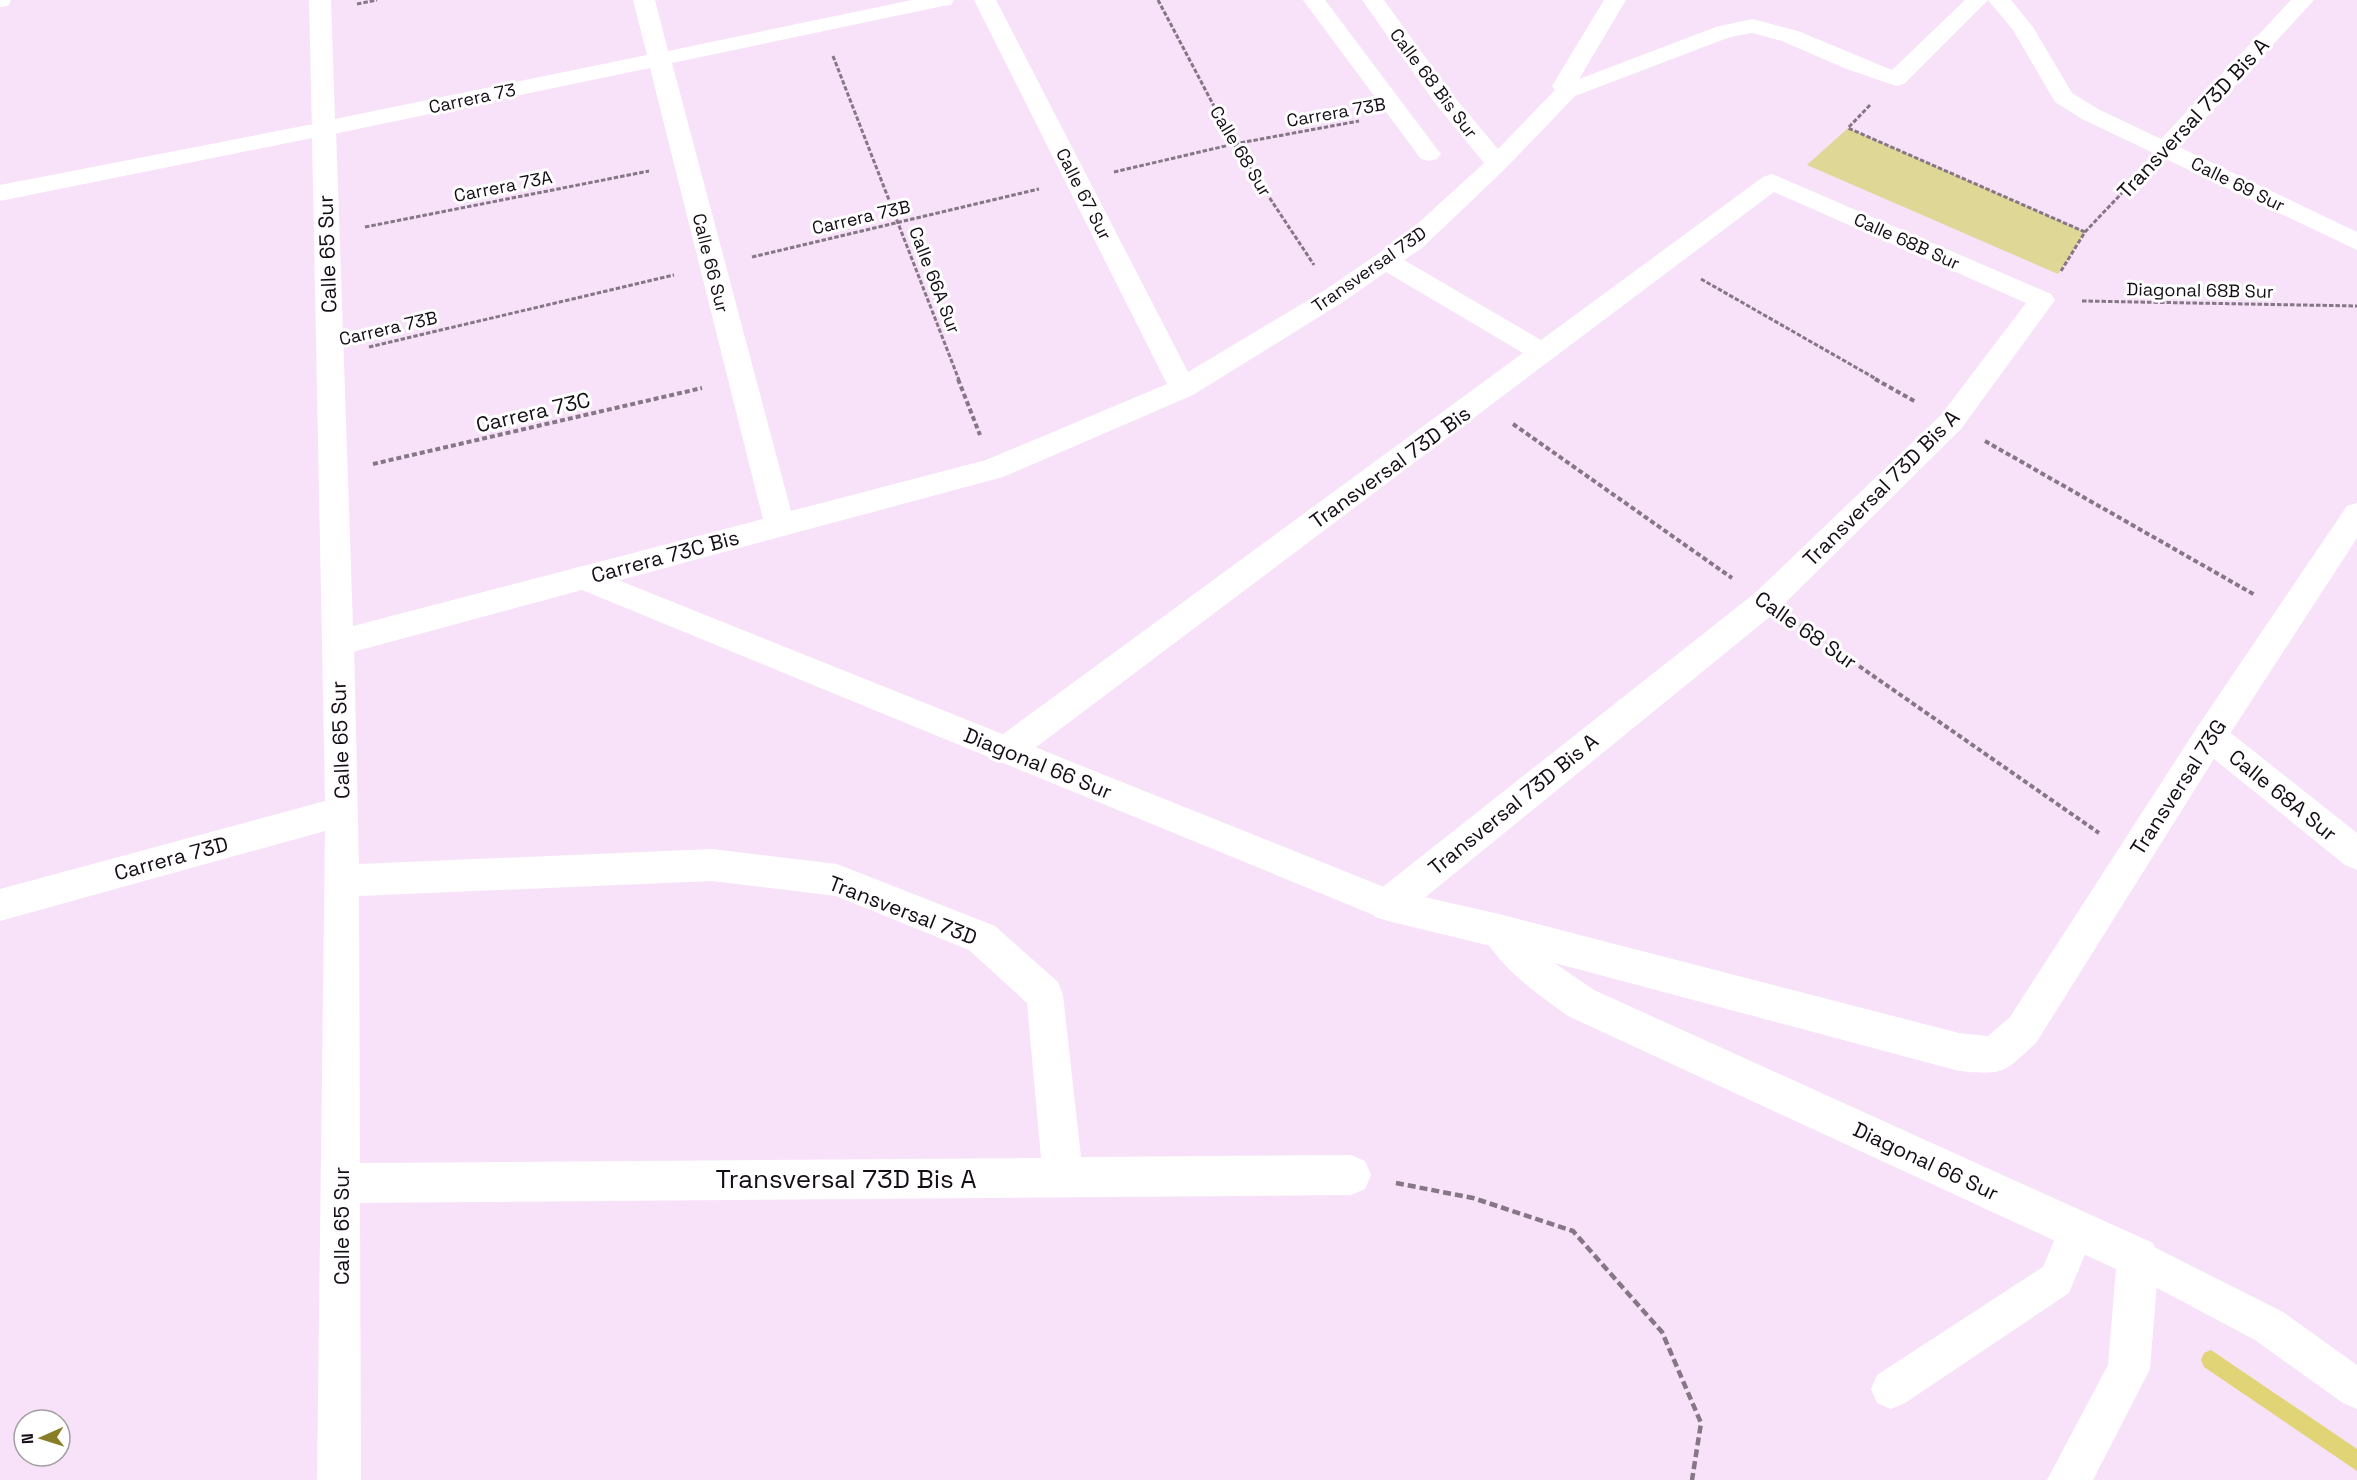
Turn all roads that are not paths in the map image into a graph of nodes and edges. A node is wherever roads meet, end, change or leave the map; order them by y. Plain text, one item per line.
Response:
1 (320, 0) edge
2 (644, 0) edge
3 (943, 0) edge
4 (985, 0) edge
5 (1314, 0) edge
6 (1373, 0) edge
7 (1615, 0) edge
8 (1977, 0) edge
9 (1999, 0) edge
10 (2303, 0) edge
11 (659, 59) junction
12 (1567, 91) junction
13 (324, 129) junction
14 (2165, 148) junction
15 (1429, 154) dead end
16 (1497, 164) junction
17 (1772, 182) joint
18 (0, 193) edge
19 (2357, 242) edge
20 (1386, 261) junction
21 (2043, 300) joint
22 (1543, 353) junction
23 (1183, 388) junction
24 (993, 469) joint
25 (2357, 514) edge
26 (780, 526) junction
27 (583, 578) junction
28 (338, 643) junction
29 (2210, 736) junction
30 (1007, 750) junction
31 (342, 811) junction
32 (2357, 854) edge
33 (342, 881) junction
34 (0, 905) edge
35 (1388, 905) junction
36 (1499, 931) junction
37 (1995, 1055) joint
38 (1351, 1175) road end
39 (1063, 1177) junction
40 (341, 1183) junction
41 (2077, 1230) junction
42 (2138, 1258) junction
43 (1891, 1389) dead end
44 (2357, 1389) edge
45 (339, 1480) edge
46 (2069, 1480) edge

1 - 13 street, Calle 65 Sur
2 - 11 street, Calle 66 Sur
3 - 11 street, Carrera 73
4 - 23 street, Calle 67 Sur
5 - 15 street
6 - 16 street, Calle 68 Bis Sur
7 - 12 street
8 - 12 street, Transversal 73D
9 - 14 street, Calle 69 Sur
10 - 14 street, Transversal 73D Bis A
11 - 13 street, Carrera 73
11 - 26 street, Calle 66 Sur
12 - 16 street, Transversal 73D
13 - 18 street, Carrera 73
13 - 28 street, Calle 65 Sur
14 - 19 street, Calle 69 Sur
16 - 20 street, Transversal 73D
17 - 21 street, Calle 68B Sur
17 - 22 street, Transversal 73D Bis
20 - 22 street
20 - 23 street, Transversal 73D
21 - 35 street, Transversal 73D Bis A
22 - 30 street, Transversal 73D Bis
23 - 24 street, Transversal 73D
24 - 26 street, Carrera 73C Bis
25 - 29 street, Transversal 73G
26 - 27 street, Carrera 73C Bis
27 - 28 street, Carrera 73C Bis
27 - 30 street, Diagonal 66 Sur
28 - 31 street, Calle 65 Sur
29 - 32 street, Calle 68A Sur
29 - 37 street, Transversal 73G
30 - 35 street, Diagonal 66 Sur
31 - 33 street, Calle 65 Sur
31 - 34 street, Carrera 73D
33 - 39 street, Transversal 73D
33 - 40 street, Calle 65 Sur
35 - 36 street, Diagonal 66 Sur
36 - 37 street, Diagonal 66 Sur
36 - 41 street, Diagonal 66 Sur
38 - 39 street, Transversal 73D Bis A
39 - 40 street, Transversal 73D Bis A
40 - 45 street, Calle 65 Sur
41 - 42 street, Diagonal 66 Sur
41 - 43 lane
42 - 44 lane, Diagonal 66 Sur
42 - 46 street

